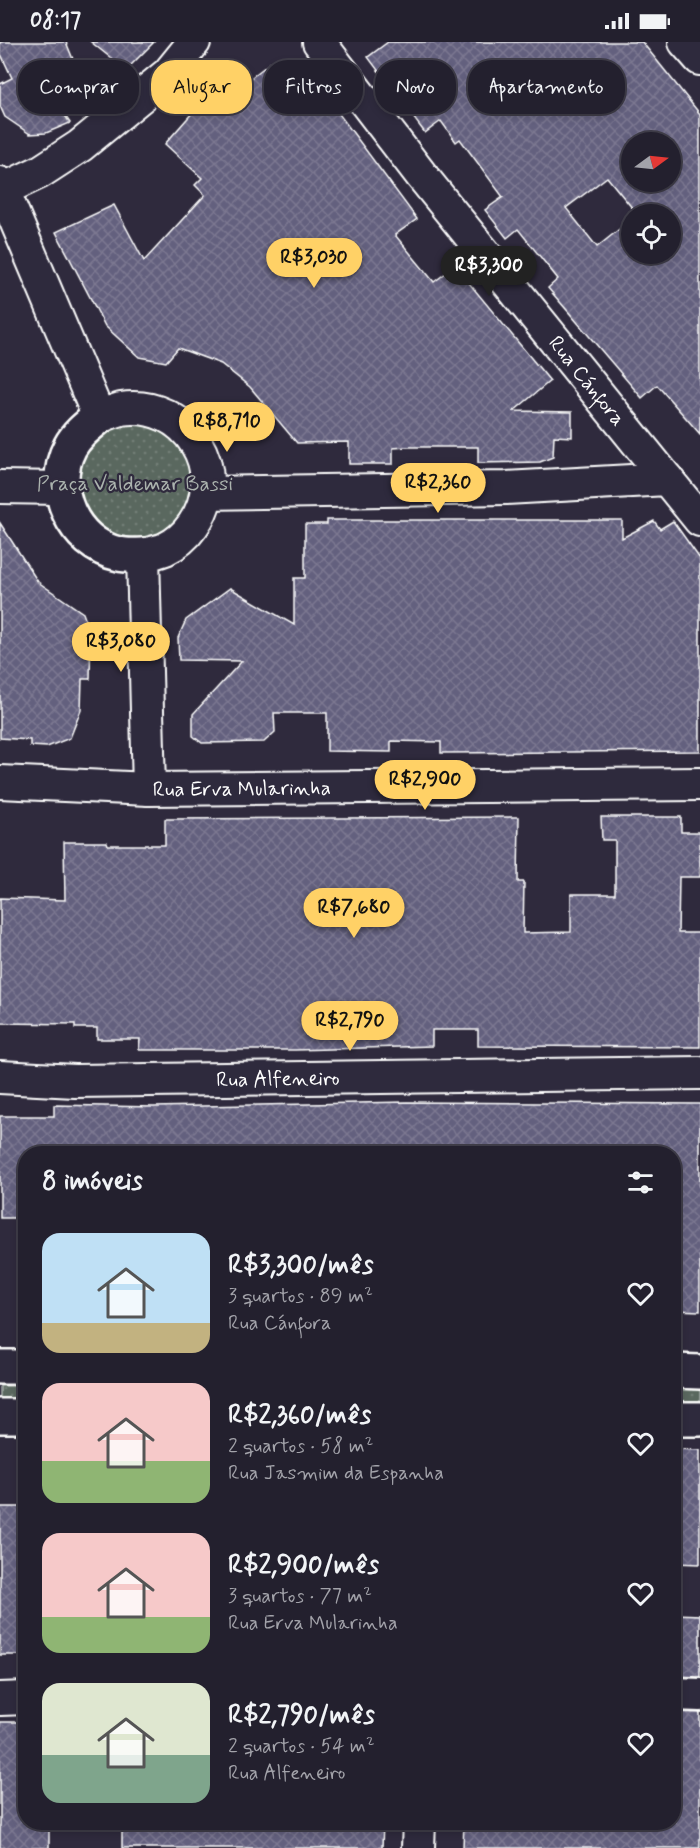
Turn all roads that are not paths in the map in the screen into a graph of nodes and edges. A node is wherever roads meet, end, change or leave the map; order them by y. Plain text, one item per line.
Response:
1 (194, 42) edge
2 (319, 42) edge
3 (685, 42) edge
4 (700, 60) edge
5 (1, 188) edge
6 (99, 417) junction
7 (667, 478) junction
8 (0, 487) edge
9 (62, 488) junction
10 (207, 493) junction
11 (700, 520) edge
12 (143, 555) junction
13 (0, 782) edge
14 (700, 784) edge
15 (149, 789) junction
16 (700, 1073) edge
17 (0, 1077) edge
18 (0, 1367) edge
19 (18, 1367) edge
20 (681, 1371) edge
21 (700, 1372) edge
22 (0, 1416) edge
23 (18, 1416) edge
24 (681, 1419) edge
25 (700, 1419) edge
26 (681, 1694) edge
27 (700, 1695) edge
28 (18, 1698) edge
29 (0, 1699) edge
30 (419, 1830) edge
31 (418, 1848) edge

1 - 5 street
2 - 7 street, Rua Cánfora
3 - 4 street
5 - 6 street
6 - 9 street
6 - 10 street
7 - 10 street
7 - 11 street, Rua Cánfora
8 - 9 street
9 - 12 street
10 - 12 street
12 - 15 street
13 - 15 street, Rua Erva Mularinha
14 - 15 street, Rua Erva Mularinha
16 - 17 street, Rua Alfeneiro
18 - 19 street
20 - 21 street
22 - 23 street
24 - 25 street
26 - 27 street
28 - 29 street
30 - 31 street

